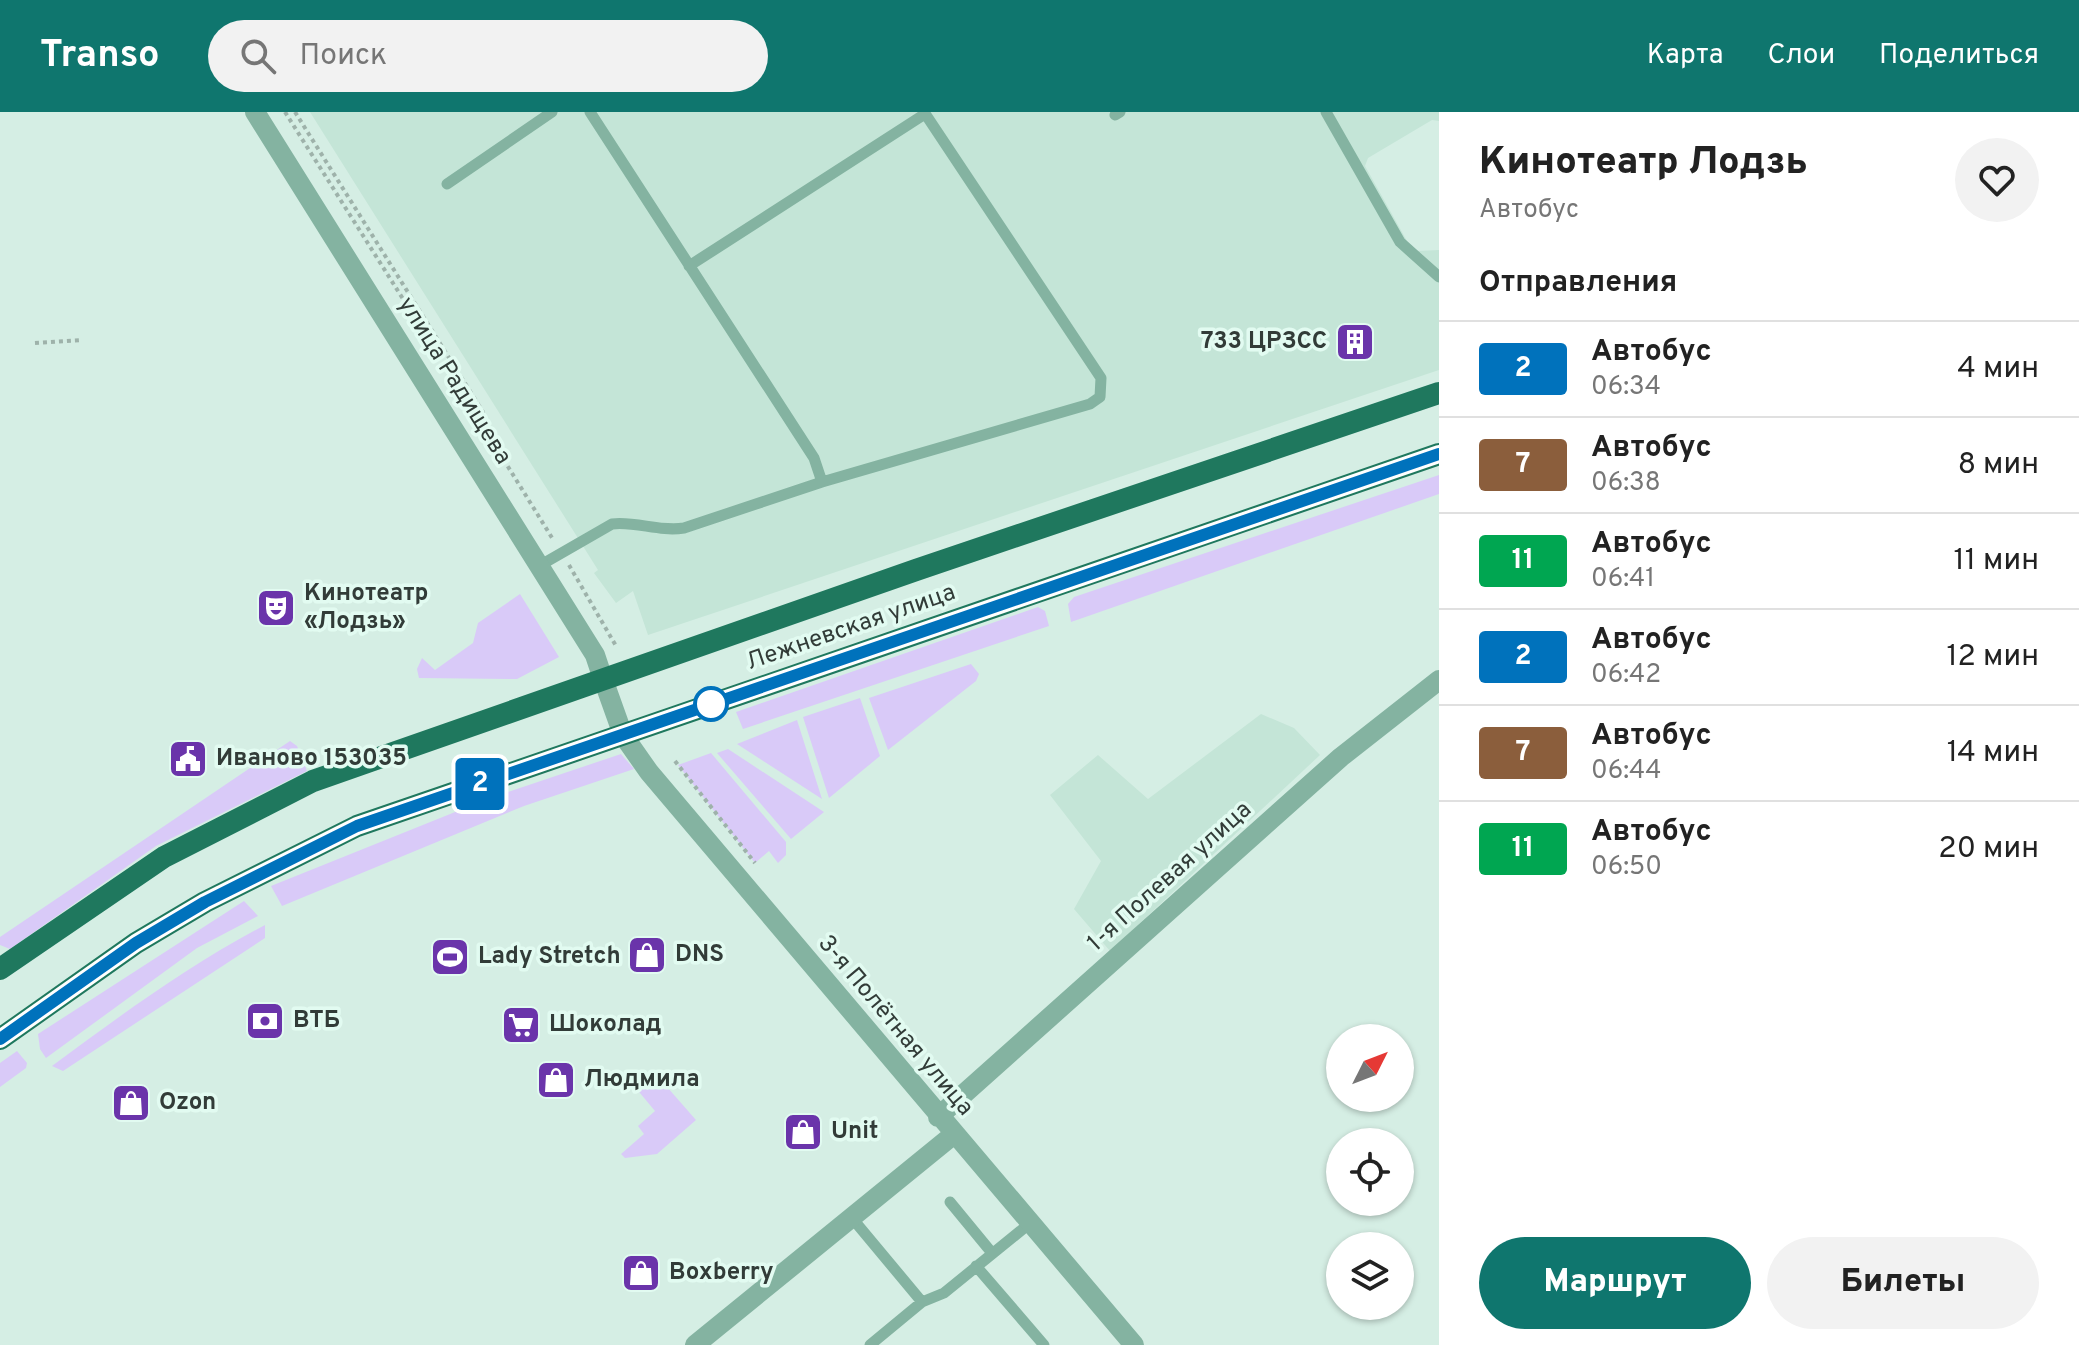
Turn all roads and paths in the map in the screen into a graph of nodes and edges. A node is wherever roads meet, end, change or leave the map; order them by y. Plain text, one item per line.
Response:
1 (255, 112) edge
2 (285, 112) edge
3 (295, 112) edge
4 (552, 112) edge
5 (590, 112) edge
6 (1326, 112) edge
7 (924, 113) edge
8 (447, 184) dead end
9 (689, 266) junction
10 (1439, 277) edge
11 (81, 340) dead end
12 (35, 343) dead end
13 (1439, 393) edge
14 (481, 423) junction
15 (1439, 454) edge
16 (822, 482) junction
17 (561, 552) junction
18 (539, 566) junction
19 (616, 646) dead end
20 (603, 679) junction
21 (1439, 680) edge
22 (623, 735) junction
23 (0, 969) edge
24 (0, 1039) edge
25 (938, 1117) junction
26 (953, 1135) junction
27 (950, 1202) dead end
28 (852, 1218) junction
29 (1029, 1224) junction
30 (992, 1253) junction
31 (976, 1266) junction
32 (922, 1302) junction
33 (695, 1345) edge
34 (870, 1345) edge
35 (1044, 1345) edge
36 (1134, 1345) edge

1 - 18 street, улица Радищева
2 - 14 path
3 - 14 path
4 - 8 lane
5 - 9 lane
6 - 10 lane
7 - 9 lane
7 - 16 lane
9 - 16 lane
11 - 12 path
13 - 20 highway, Лежневская улица
14 - 17 path
15 - 22 highway, Лежневская улица
16 - 17 lane
17 - 18 lane
17 - 19 path
18 - 20 street, улица Радищева
20 - 22 street, 3-я Полётная улица
20 - 23 highway, Лежневская улица
21 - 25 street, 1-я Полевая улица
22 - 24 highway, Лежневская улица
22 - 25 street, 3-я Полётная улица
25 - 26 street, 3-я Полётная улица
26 - 28 street
26 - 29 street, 3-я Полётная улица
27 - 30 lane
28 - 32 lane
28 - 33 street
29 - 30 lane
29 - 36 street, 3-я Полётная улица
30 - 31 lane
31 - 32 lane
31 - 35 lane
32 - 34 lane

